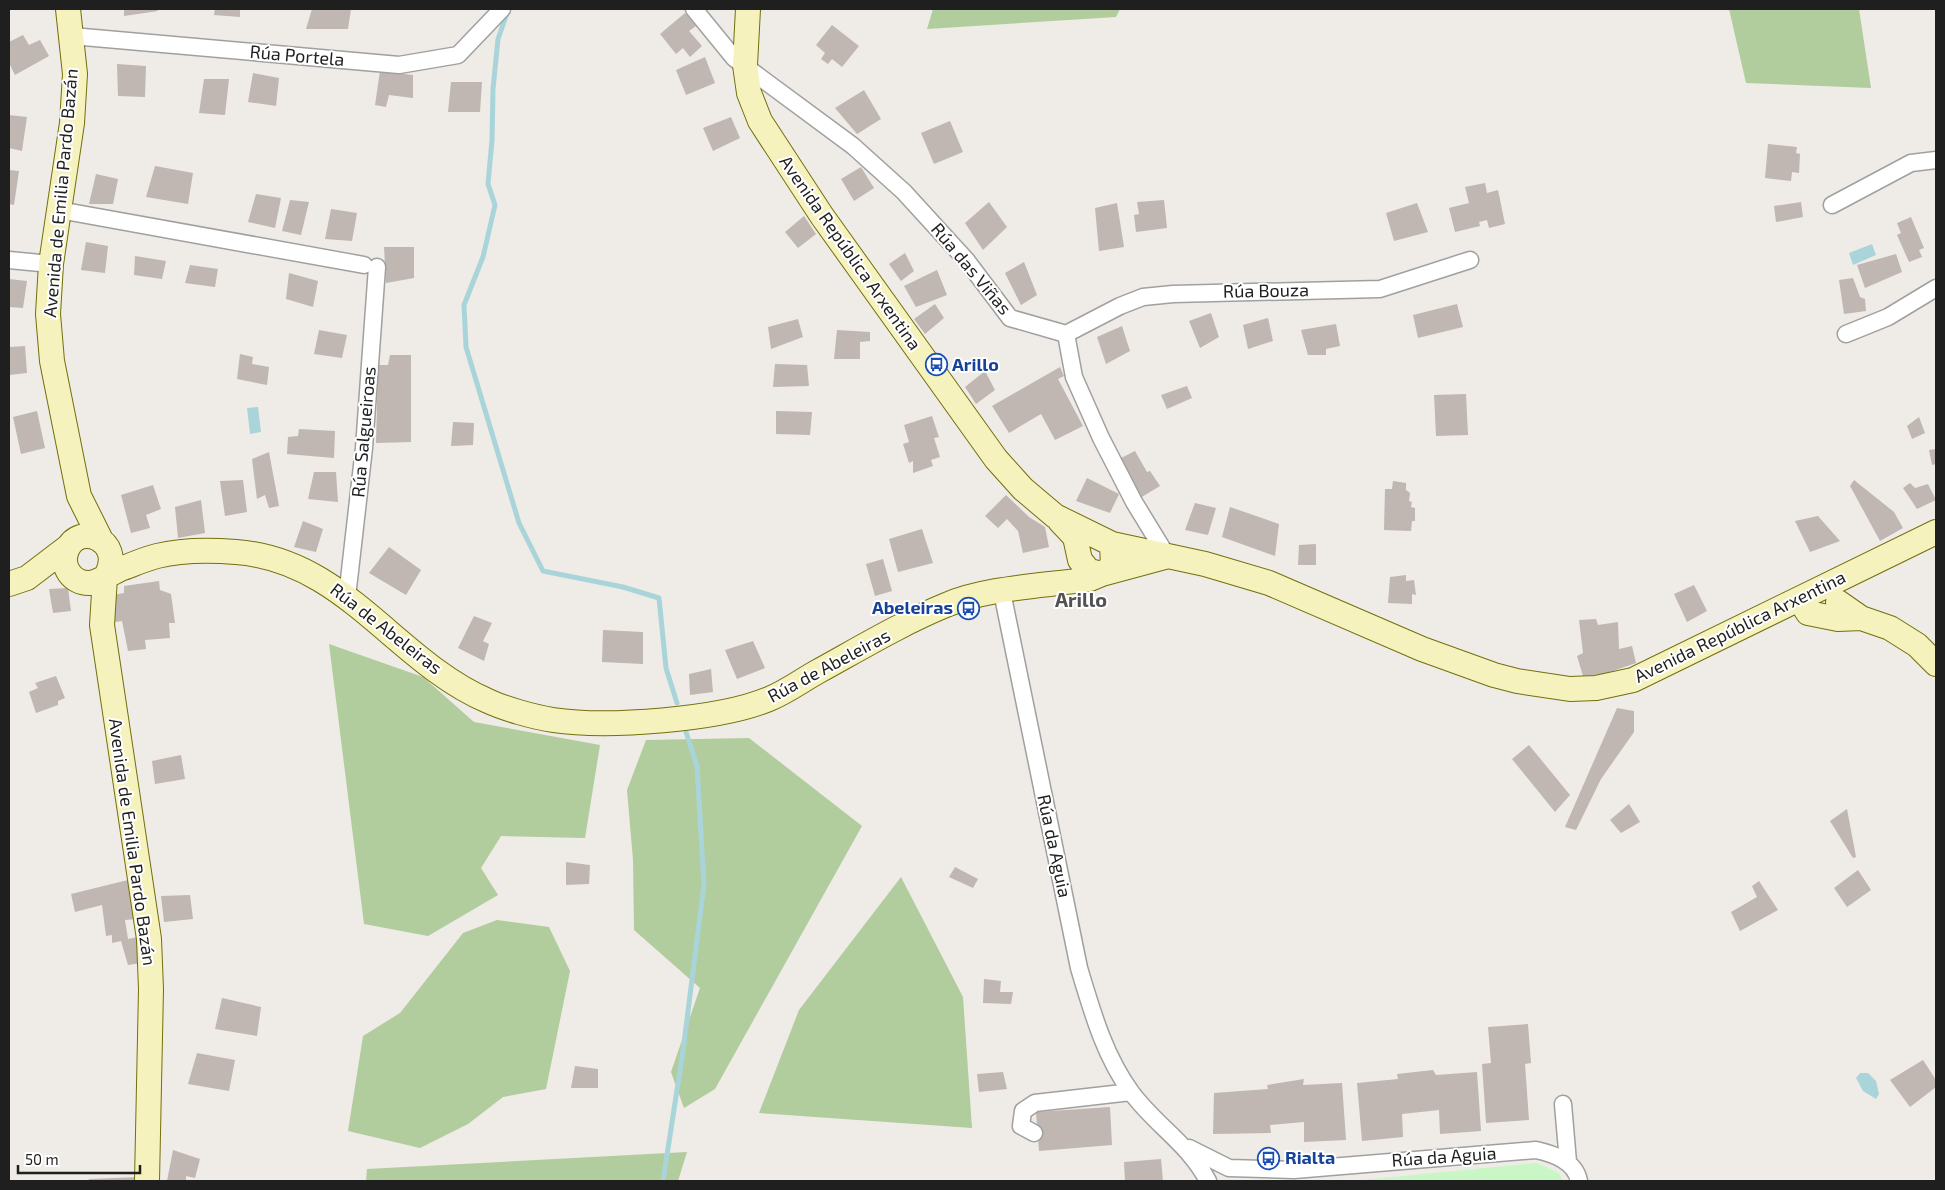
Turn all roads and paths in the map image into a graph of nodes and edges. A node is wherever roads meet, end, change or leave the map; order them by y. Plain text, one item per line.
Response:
1 (68, 9) edge
2 (502, 9) edge
3 (694, 9) edge
4 (748, 9) edge
5 (72, 36) junction
6 (745, 66) junction
7 (1936, 160) edge
8 (1832, 205) dead end
9 (59, 210) junction
10 (9, 260) edge
11 (1470, 260) dead end
12 (51, 264) junction
13 (1936, 288) edge
14 (1066, 334) junction
15 (1846, 334) dead end
16 (79, 496) junction
17 (1055, 516) junction
18 (1936, 532) edge
19 (104, 542) junction
20 (1108, 542) junction
21 (71, 544) junction
22 (158, 556) junction
23 (1167, 556) junction
24 (1080, 560) junction
25 (1102, 574) junction
26 (106, 575) junction
27 (77, 580) junction
28 (18, 581) edge
29 (1032, 587) junction
30 (1002, 592) junction
31 (347, 597) junction
32 (1799, 599) junction
33 (1830, 601) junction
34 (102, 625) junction
35 (1936, 664) edge
36 (1131, 1092) junction
37 (1563, 1104) dead end
38 (1034, 1133) dead end
39 (1184, 1146) junction
40 (1568, 1162) junction
41 (1294, 1170) junction
42 (1236, 1175) edge
43 (147, 1181) edge
44 (1208, 1181) edge
45 (1278, 1181) edge
46 (1579, 1181) edge

1 - 5 street, Avenida de Emilia Pardo Bazán
2 - 5 street, Rúa Portela
3 - 6 street, Rúa das Viñas
4 - 6 street, Avenida República Arxentina
5 - 9 street, Avenida de Emilia Pardo Bazán
6 - 14 street, Rúa das Viñas
6 - 17 street, Avenida República Arxentina
7 - 8 street
9 - 12 street, Avenida de Emilia Pardo Bazán
9 - 31 street, Rúa Salgueiroas
10 - 12 street
11 - 14 street, Rúa Bouza
12 - 16 street, Avenida de Emilia Pardo Bazán
13 - 15 street
14 - 23 street
16 - 19 street, Avenida de Emilia Pardo Bazán
16 - 21 street, Avenida de Emilia Pardo Bazán
17 - 20 street, Avenida República Arxentina
17 - 24 street, Avenida República Arxentina
18 - 33 street, Avenida República Arxentina
19 - 21 street
19 - 22 street, Rúa de Abeleiras
19 - 26 street
20 - 23 street, Avenida República Arxentina
20 - 24 street, Rúa de Abeleiras
20 - 25 street
21 - 27 street
21 - 28 street
22 - 26 street, Rúa de Abeleiras
22 - 31 street, Rúa de Abeleiras
23 - 25 street, Avenida República Arxentina
23 - 32 street, Avenida República Arxentina
24 - 25 street
24 - 29 street, Rúa de Abeleiras
25 - 29 street, Rúa de Abeleiras
26 - 27 street
26 - 34 street, Avenida de Emilia Pardo Bazán
27 - 28 street
27 - 34 street, Avenida de Emilia Pardo Bazán
29 - 30 street, Rúa de Abeleiras
30 - 31 street, Rúa de Abeleiras
30 - 36 street, Rúa da Aguia
32 - 33 street, Avenida República Arxentina
32 - 33 street
33 - 35 street
34 - 43 street, Avenida de Emilia Pardo Bazán
36 - 38 street
36 - 39 street, Rúa da Aguia
37 - 40 street
39 - 42 street, Rúa da Aguia
39 - 44 street, Rúa da Aguia
40 - 41 street, Rúa da Aguia
40 - 46 street
41 - 42 street, Rúa da Aguia
41 - 45 street, Rúa da Aguia

